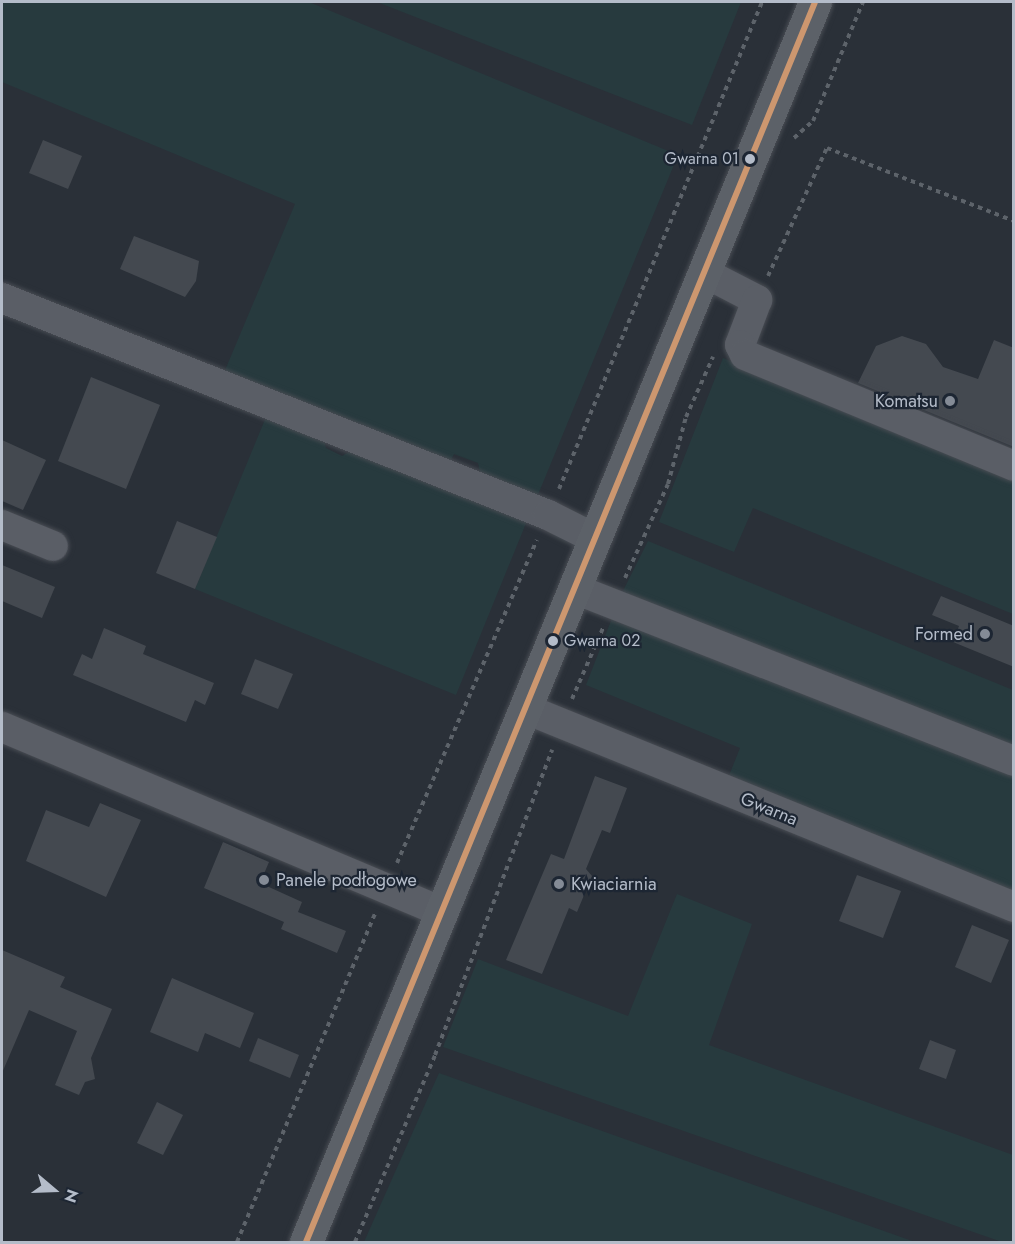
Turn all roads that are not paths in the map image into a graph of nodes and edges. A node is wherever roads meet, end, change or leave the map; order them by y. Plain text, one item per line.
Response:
1 (815, 2) edge
2 (705, 273) junction
3 (2, 298) edge
4 (1014, 466) edge
5 (2, 525) edge
6 (596, 539) junction
7 (53, 546) dead end
8 (575, 589) junction
9 (526, 709) junction
10 (2, 727) edge
11 (1014, 761) edge
12 (1014, 908) edge
13 (442, 912) junction
14 (306, 1242) edge

1 - 2 main road
2 - 4 street
2 - 6 main road
3 - 6 street
5 - 7 street
6 - 8 main road
8 - 9 main road
8 - 11 street
9 - 12 street, Gwarna
9 - 13 main road
10 - 13 street
13 - 14 main road

